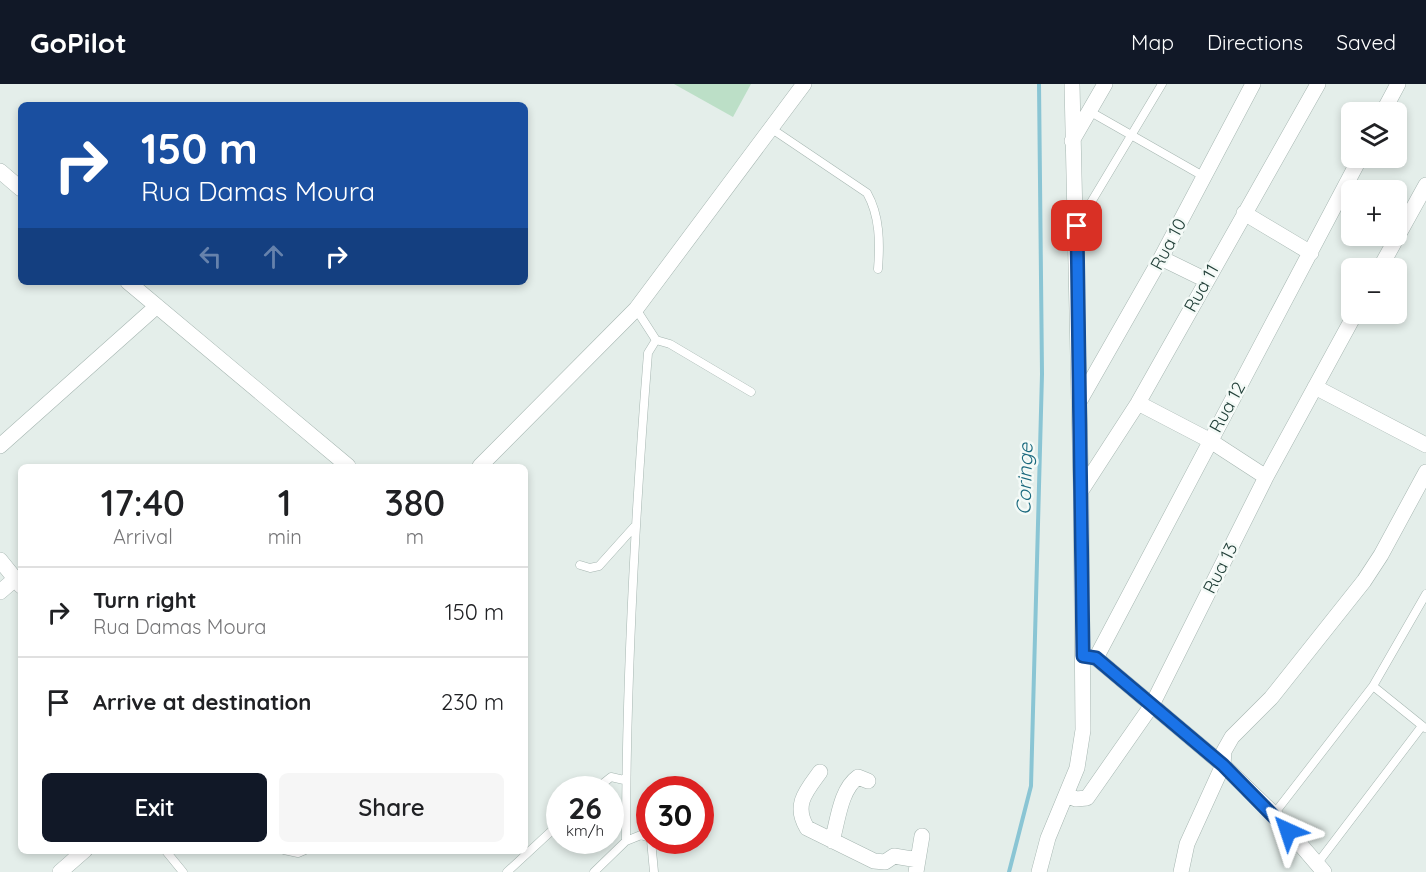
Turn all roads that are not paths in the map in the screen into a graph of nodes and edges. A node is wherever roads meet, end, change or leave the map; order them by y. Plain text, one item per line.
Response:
1 (804, 84) edge
2 (1072, 84) edge
3 (1106, 84) edge
4 (1162, 84) edge
5 (1253, 84) edge
6 (1318, 84) edge
7 (1398, 84) edge
8 (1388, 102) edge
9 (1089, 111) junction
10 (772, 129) junction
11 (1133, 136) junction
12 (1071, 143) junction
13 (1355, 168) edge
14 (0, 171) edge
15 (1203, 176) junction
16 (1426, 185) edge
17 (18, 186) edge
18 (1244, 213) junction
19 (1077, 226) junction
20 (1311, 253) junction
21 (1161, 258) junction
22 (1386, 258) edge
23 (878, 269) dead end
24 (1206, 280) junction
25 (132, 285) edge
26 (157, 306) junction
27 (636, 309) junction
28 (1350, 324) edge
29 (656, 340) junction
30 (1315, 387) junction
31 (751, 392) dead end
32 (1079, 402) junction
33 (1138, 402) junction
34 (1209, 440) junction
35 (1426, 445) edge
36 (0, 446) edge
37 (346, 464) edge
38 (482, 464) edge
39 (1426, 472) edge
40 (1266, 477) junction
41 (1081, 491) junction
42 (634, 527) junction
43 (0, 560) edge
44 (580, 565) dead end
45 (18, 583) edge
46 (0, 592) edge
47 (1426, 594) edge
48 (1089, 657) junction
49 (1373, 686) junction
50 (1152, 705) junction
51 (1424, 727) edge
52 (1223, 765) junction
53 (820, 772) dead end
54 (624, 780) joint
55 (868, 781) dead end
56 (1066, 795) junction
57 (1274, 814) junction
58 (546, 836) edge
59 (922, 836) dead end
60 (636, 837) edge
61 (626, 841) junction
62 (832, 841) junction
63 (528, 853) edge
64 (80, 854) edge
65 (168, 854) edge
66 (526, 854) edge
67 (652, 854) edge
68 (917, 866) edge
69 (1320, 868) edge
70 (60, 872) edge
71 (183, 872) edge
72 (507, 872) edge
73 (594, 872) edge
74 (654, 872) edge
75 (1039, 872) edge
76 (1181, 872) edge

1 - 10 street
2 - 12 street
3 - 9 street
4 - 11 lane
5 - 15 street, Rua 10
6 - 18 street, Rua 11
7 - 8 street
9 - 11 lane
9 - 12 street
10 - 23 lane
10 - 27 street
11 - 15 lane
11 - 19 lane
12 - 19 street
13 - 20 street, Rua 12
14 - 17 street
15 - 21 street, Rua 10
16 - 22 street
18 - 20 street
18 - 24 street, Rua 11
19 - 32 street
20 - 34 street, Rua 12
21 - 24 street
21 - 32 street, Rua 10
24 - 33 street, Rua 11
25 - 26 street
26 - 36 street
26 - 37 street
27 - 29 lane
27 - 38 street
28 - 30 street, Rua 13
29 - 31 lane
29 - 42 lane
30 - 35 street
30 - 40 street, Rua 13
32 - 41 street
33 - 34 street
33 - 41 street, Rua 11
34 - 40 street
34 - 48 street, Rua 12
39 - 52 street
40 - 50 street, Rua 13
41 - 48 street
42 - 44 lane
42 - 54 lane
43 - 45 street
45 - 46 street
47 - 49 lane
48 - 50 street
48 - 56 street
49 - 51 lane
49 - 57 lane
50 - 52 street
50 - 56 street, Rua 13
51 - 69 lane
52 - 57 street
52 - 76 street
53 - 62 street
54 - 61 lane
55 - 62 street
56 - 75 street
57 - 69 street
58 - 63 lane
59 - 68 street
60 - 61 lane
61 - 73 lane
62 - 68 street
64 - 70 street
65 - 71 lane
66 - 72 lane
67 - 74 lane

